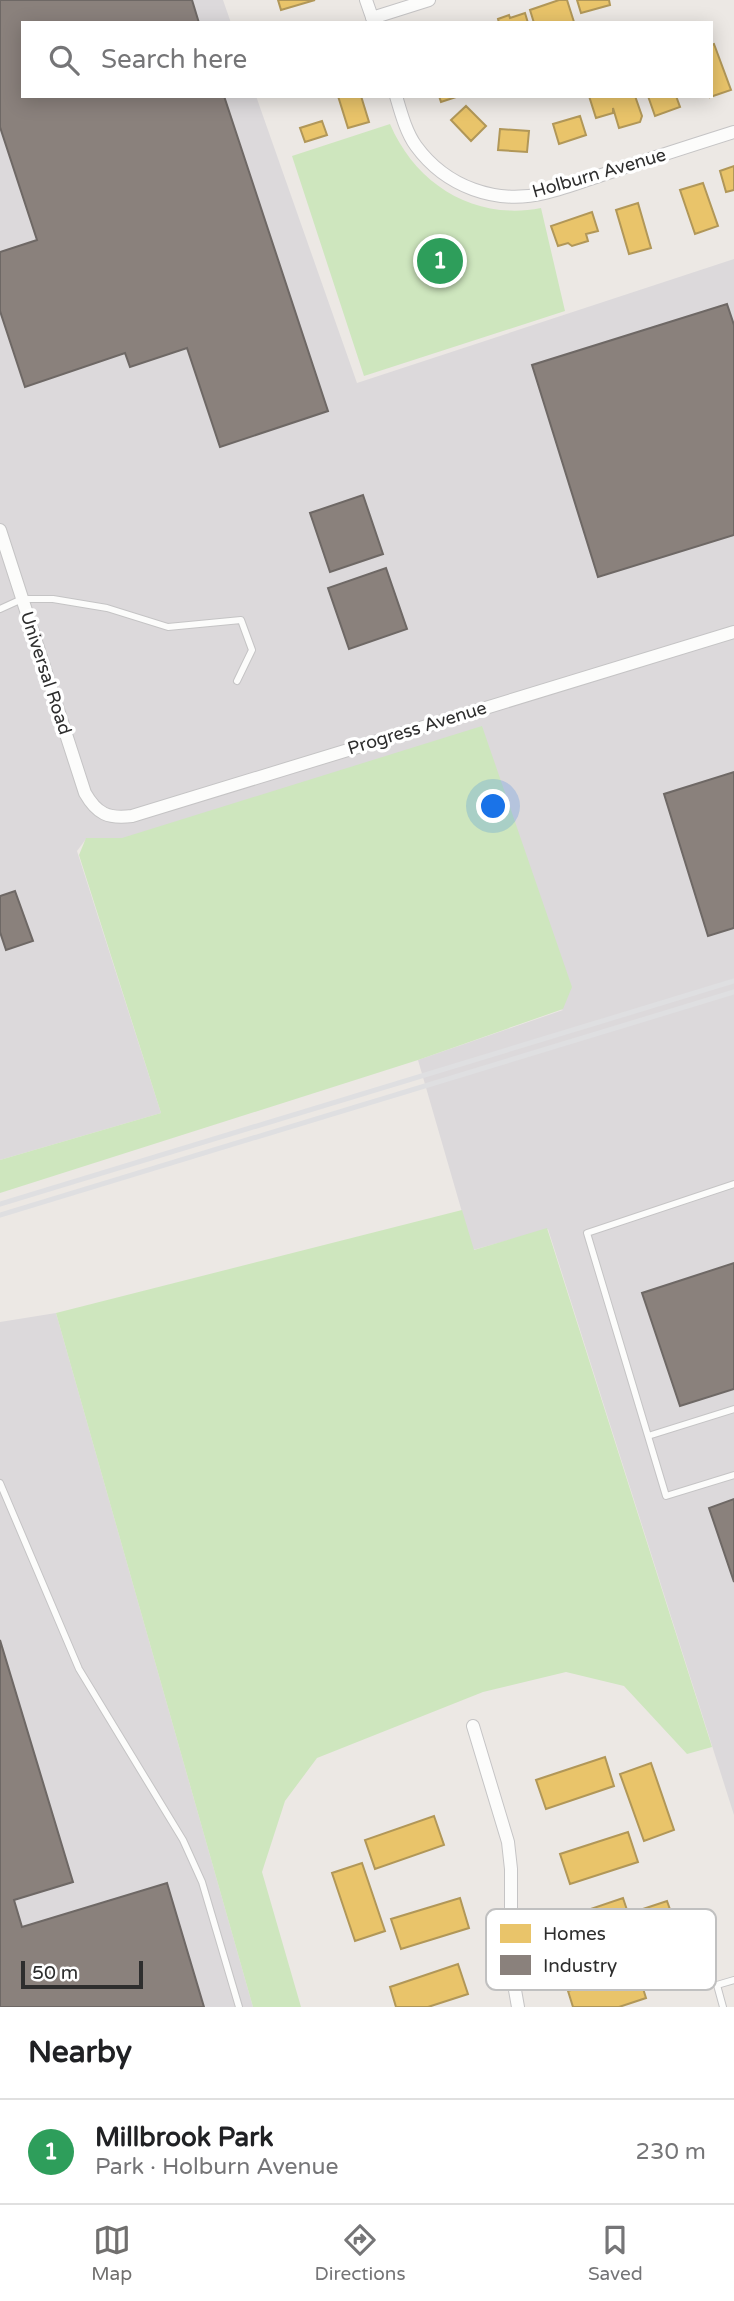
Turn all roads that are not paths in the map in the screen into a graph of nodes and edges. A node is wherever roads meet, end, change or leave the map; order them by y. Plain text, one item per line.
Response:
1 (366, 0) edge
2 (429, 0) edge
3 (373, 21) edge
4 (397, 98) edge
5 (734, 132) edge
6 (1, 538) edge
7 (22, 599) junction
8 (0, 609) edge
9 (734, 632) edge
10 (237, 681) dead end
11 (100, 812) joint
12 (734, 1184) edge
13 (734, 1409) edge
14 (648, 1436) junction
15 (734, 1475) edge
16 (0, 1483) edge
17 (472, 1726) dead end
18 (511, 1909) edge
19 (734, 1980) edge
20 (239, 2007) edge
21 (723, 2007) edge

1 - 3 street
2 - 3 street
4 - 5 street, Holburn Avenue
6 - 7 street, Universal Road
7 - 8 lane
7 - 10 lane
7 - 11 street, Universal Road
9 - 11 street, Progress Avenue
12 - 14 lane
13 - 14 lane
14 - 15 lane
16 - 20 lane
17 - 18 street
19 - 21 lane

